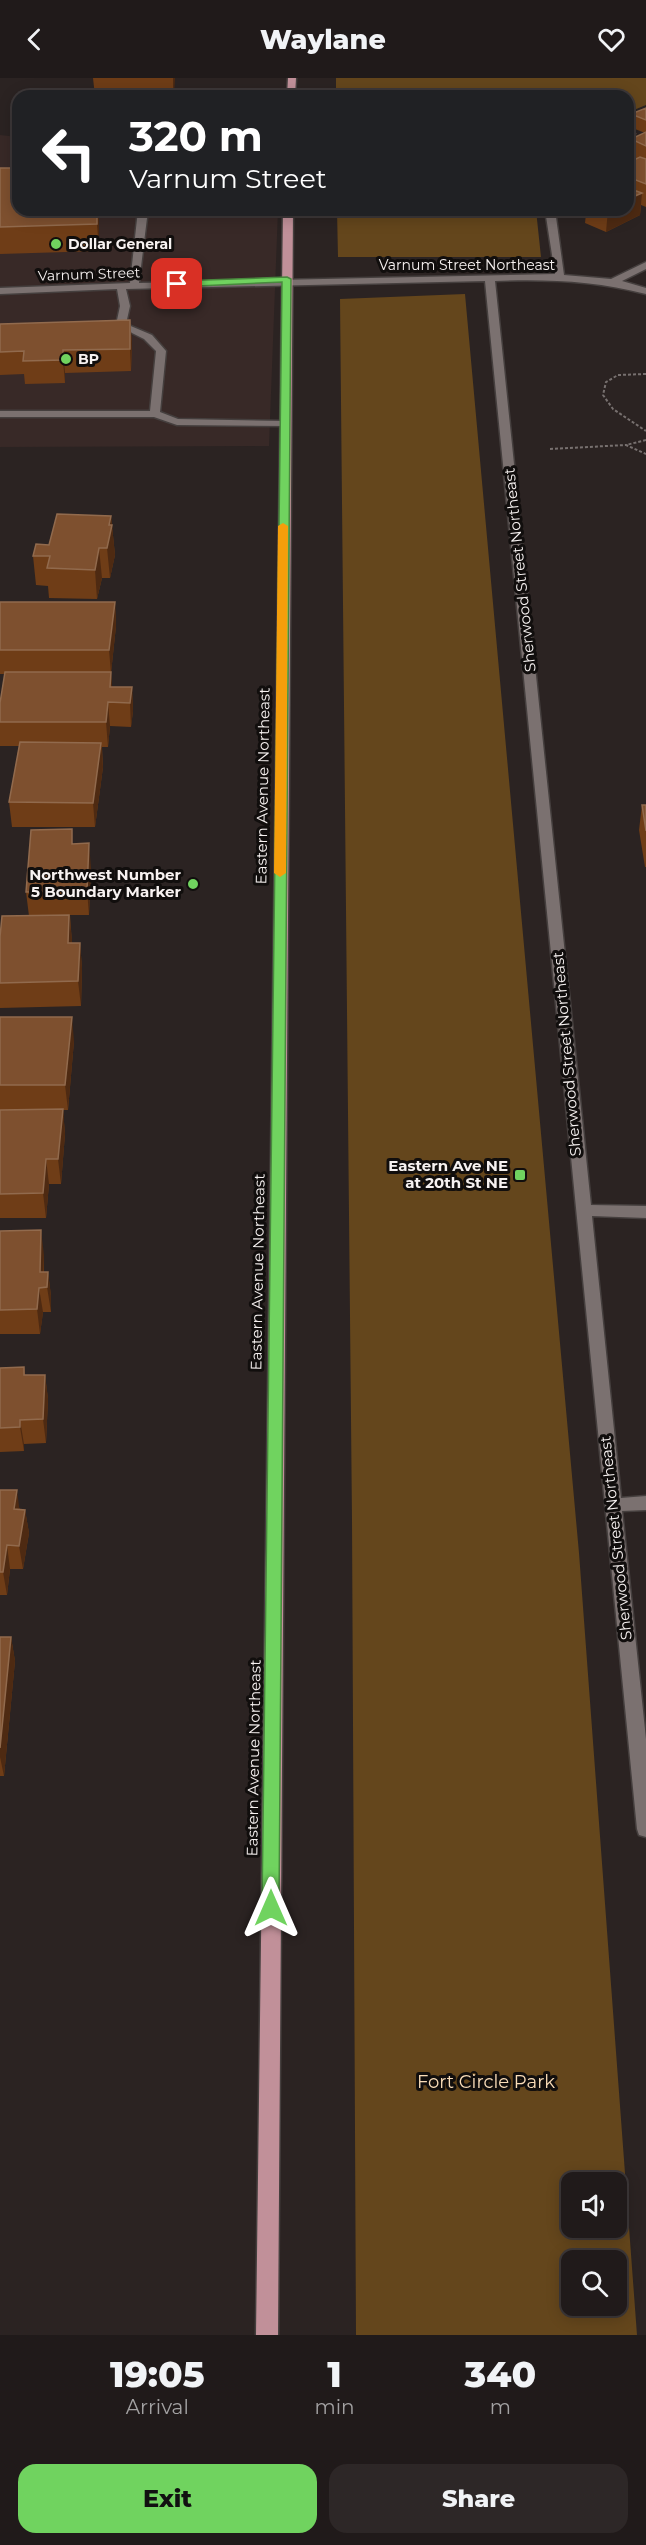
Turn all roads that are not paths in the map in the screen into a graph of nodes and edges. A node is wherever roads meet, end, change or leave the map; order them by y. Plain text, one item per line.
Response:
1 (142, 216) edge
2 (288, 216) edge
3 (551, 216) edge
4 (646, 265) edge
5 (287, 279) junction
6 (490, 279) junction
7 (560, 279) junction
8 (615, 281) junction
9 (121, 286) junction
10 (134, 286) junction
11 (0, 291) edge
12 (646, 291) edge
13 (121, 325) junction
14 (110, 326) edge
15 (0, 414) edge
16 (155, 414) junction
17 (284, 424) junction
18 (582, 1210) junction
19 (646, 1212) edge
20 (646, 1503) edge
21 (613, 1505) junction
22 (646, 1829) edge
23 (267, 2335) edge

1 - 10 street
2 - 5 main road, Eastern Avenue Northeast
3 - 7 street
4 - 8 street
5 - 6 street, Varnum Street Northeast
5 - 10 street, Varnum Street
5 - 17 main road, Eastern Avenue Northeast
6 - 7 street, Varnum Street Northeast
6 - 18 street, Sherwood Street Northeast
7 - 8 street, Varnum Street Northeast
8 - 12 street, Varnum Street Northeast
9 - 10 street, Varnum Street
9 - 11 street, Varnum Street
9 - 13 street
13 - 14 street
13 - 16 street
15 - 16 street
16 - 17 street
17 - 23 main road, Eastern Avenue Northeast
18 - 19 street
18 - 21 street, Sherwood Street Northeast
20 - 21 street
21 - 22 street, Sherwood Street Northeast

